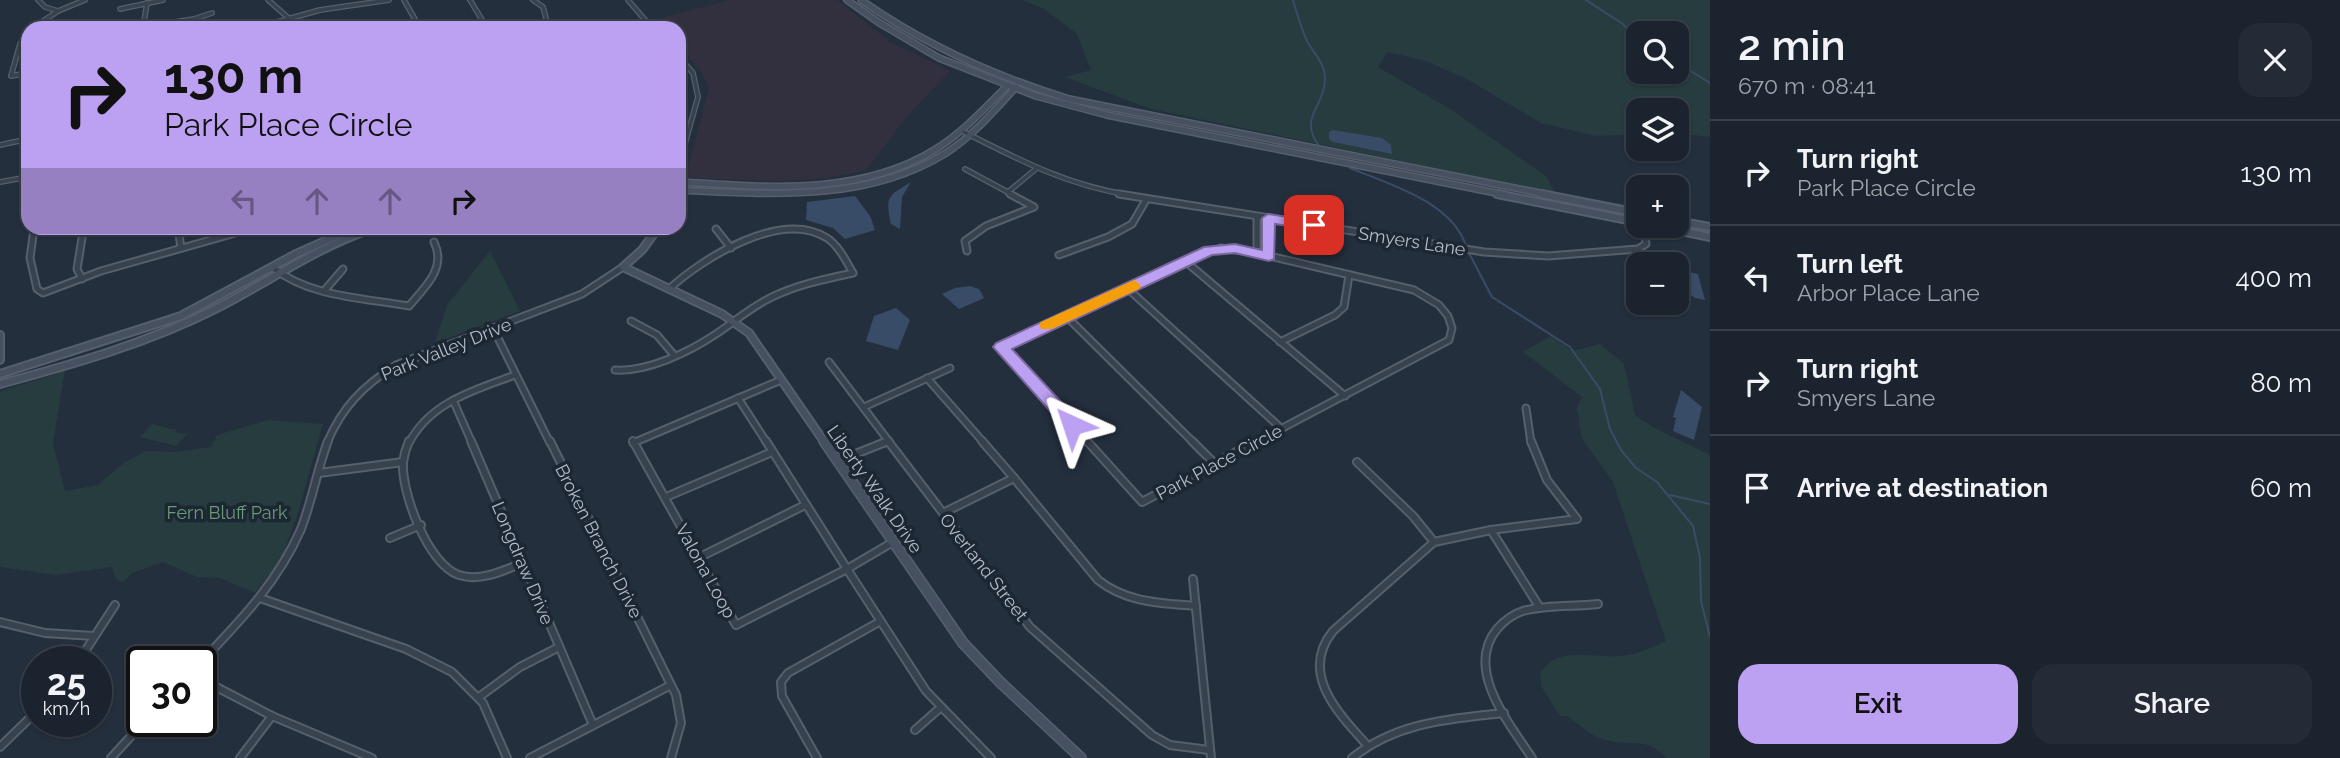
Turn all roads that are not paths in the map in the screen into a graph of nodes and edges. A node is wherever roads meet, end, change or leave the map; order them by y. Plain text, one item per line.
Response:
1 (38, 0) edge
2 (85, 0) edge
3 (163, 0) edge
4 (268, 0) edge
5 (389, 0) edge
6 (404, 0) edge
7 (470, 0) edge
8 (533, 0) edge
9 (628, 0) edge
10 (847, 0) edge
11 (861, 0) edge
12 (147, 2) edge
13 (120, 9) dead end
14 (58, 11) junction
15 (212, 13) dead end
16 (289, 18) junction
17 (43, 21) edge
18 (144, 21) edge
19 (181, 21) edge
20 (279, 21) edge
21 (292, 21) edge
22 (416, 21) edge
23 (483, 21) edge
24 (547, 21) edge
25 (646, 21) edge
26 (21, 43) edge
27 (686, 65) edge
28 (21, 75) edge
29 (1010, 81) junction
30 (1019, 84) junction
31 (1005, 88) junction
32 (1013, 90) junction
33 (962, 131) junction
34 (970, 135) junction
35 (21, 140) edge
36 (686, 140) edge
37 (1246, 143) junction
38 (0, 145) edge
39 (1310, 156) junction
40 (1382, 163) junction
41 (1037, 168) junction
42 (965, 169) dead end
43 (1417, 170) junction
44 (21, 178) edge
45 (0, 182) edge
46 (686, 182) edge
47 (686, 190) edge
48 (1008, 192) junction
49 (1146, 200) junction
50 (1626, 211) edge
51 (1257, 217) junction
52 (1268, 218) junction
53 (1626, 220) edge
54 (1689, 223) edge
55 (1710, 227) edge
56 (716, 229) dead end
57 (1257, 232) junction
58 (1269, 233) junction
59 (1689, 233) edge
60 (32, 235) edge
61 (83, 235) edge
62 (179, 235) edge
63 (228, 235) edge
64 (339, 235) edge
65 (355, 235) edge
66 (653, 235) edge
67 (1710, 237) edge
68 (1645, 238) edge
69 (434, 242) dead end
70 (181, 248) junction
71 (730, 248) junction
72 (967, 251) dead end
73 (1257, 253) junction
74 (1059, 256) dead end
75 (1269, 256) junction
76 (1185, 261) junction
77 (272, 267) junction
78 (623, 267) junction
79 (343, 269) dead end
80 (278, 273) junction
81 (1349, 275) junction
82 (82, 279) junction
83 (1128, 288) junction
84 (669, 289) junction
85 (324, 291) junction
86 (1066, 316) junction
87 (631, 321) dead end
88 (735, 321) junction
89 (493, 328) junction
90 (0, 335) edge
91 (1280, 341) junction
92 (673, 354) junction
93 (0, 360) edge
94 (829, 362) dead end
95 (950, 368) dead end
96 (615, 369) dead end
97 (0, 374) edge
98 (515, 375) junction
99 (926, 378) junction
100 (781, 380) junction
101 (0, 384) edge
102 (1345, 396) junction
103 (738, 398) junction
104 (453, 400) junction
105 (864, 407) junction
106 (1526, 408) dead end
107 (1282, 429) junction
108 (889, 442) junction
109 (772, 452) junction
110 (838, 461) junction
111 (403, 462) junction
112 (1357, 462) dead end
113 (1214, 463) junction
114 (319, 473) junction
115 (1014, 478) junction
116 (666, 497) junction
117 (805, 505) junction
118 (943, 513) junction
119 (421, 525) junction
120 (1491, 530) junction
121 (390, 538) dead end
122 (893, 542) junction
123 (1434, 542) junction
124 (698, 558) junction
125 (522, 563) junction
126 (847, 569) junction
127 (1193, 579) dead end
128 (260, 598) junction
129 (1598, 604) dead end
130 (115, 605) dead end
131 (1195, 606) junction
132 (1540, 608) junction
133 (879, 622) junction
134 (3, 623) edge
135 (0, 632) edge
136 (94, 636) junction
137 (88, 646) edge
138 (216, 646) edge
139 (559, 647) junction
140 (671, 685) junction
141 (217, 687) edge
142 (479, 696) junction
143 (940, 708) junction
144 (1504, 713) junction
145 (272, 716) junction
146 (593, 725) junction
147 (21, 727) edge
148 (915, 730) dead end
149 (130, 737) edge
150 (1367, 745) junction
151 (0, 747) edge
152 (1210, 754) edge
153 (111, 758) edge
154 (240, 758) edge
155 (372, 758) edge
156 (507, 758) edge
157 (530, 758) edge
158 (671, 758) edge
159 (817, 758) edge
160 (991, 758) edge
161 (1081, 758) edge
162 (1352, 758) edge
163 (1532, 758) edge

1 - 14 street
2 - 14 street
3 - 12 street
4 - 16 street
5 - 16 street
6 - 22 street
7 - 23 street
8 - 24 street
9 - 25 street
10 - 31 street
11 - 29 street
12 - 13 street
12 - 18 street
14 - 17 street
15 - 19 street
16 - 20 street
16 - 21 street
26 - 28 street
27 - 36 street
29 - 30 street
29 - 31 street
30 - 32 street
30 - 40 street
31 - 32 street
31 - 33 street
32 - 34 street
32 - 37 street
33 - 34 street, Smyers Lane
33 - 46 street
34 - 41 street, Smyers Lane
34 - 47 street
35 - 38 street
37 - 39 street
37 - 40 street
39 - 43 street
39 - 53 street
40 - 43 street
41 - 48 street
41 - 49 street, Smyers Lane
42 - 48 street
43 - 50 street
44 - 45 street
48 - 72 street
49 - 51 street, Smyers Lane
49 - 74 street
51 - 52 street, Smyers Lane
51 - 57 street
52 - 58 street
52 - 68 street, Smyers Lane
54 - 55 street
56 - 71 street
57 - 58 street
57 - 73 street
58 - 75 street
59 - 67 street
60 - 82 street
61 - 82 street
62 - 70 street
63 - 70 street
64 - 77 street
65 - 80 street
66 - 78 street, Park Valley Drive
69 - 85 street
70 - 82 street
71 - 84 street
71 - 88 street
73 - 75 street, Park Place Circle
73 - 76 street, Park Place Circle
75 - 81 street, Park Place Circle
76 - 83 street, Park Place Circle
76 - 91 street
77 - 80 street
77 - 97 street
78 - 84 street, Liberty Walk Drive
78 - 89 street, Park Valley Drive
79 - 85 street
80 - 85 street
80 - 101 street
81 - 91 street
81 - 102 street, Park Place Circle
83 - 86 street, Park Place Circle
83 - 107 street
84 - 88 street, Liberty Walk Drive
86 - 113 street
86 - 113 street, Park Place Circle
87 - 92 street
88 - 92 street
88 - 100 street, Liberty Walk Drive
89 - 98 street, Broken Branch Drive
89 - 114 street, Park Valley Drive
90 - 93 street
91 - 102 street
92 - 96 street
94 - 105 street, Overland Street
95 - 99 street
98 - 104 street
98 - 140 street, Broken Branch Drive
99 - 105 street
99 - 115 street
100 - 103 street, Valona Loop
100 - 110 street, Liberty Walk Drive
102 - 107 street, Park Place Circle
103 - 109 street
103 - 116 street, Valona Loop
104 - 111 street
104 - 125 street, Longdraw Drive
105 - 108 street, Overland Street
106 - 120 street
107 - 113 street, Park Place Circle
108 - 110 street
108 - 118 street, Overland Street
109 - 116 street
109 - 117 street
110 - 122 street, Liberty Walk Drive
111 - 114 street
111 - 119 street
112 - 123 street
114 - 128 street, Park Valley Drive
115 - 118 street
115 - 131 street
116 - 124 street, Valona Loop
117 - 124 street
117 - 126 street
118 - 152 street, Overland Street
119 - 121 street
119 - 125 street
120 - 123 street
120 - 132 street
122 - 126 street
122 - 161 street, Liberty Walk Drive
123 - 150 street
124 - 126 street, Valona Loop
125 - 139 street, Longdraw Drive
126 - 133 street
127 - 131 street
128 - 138 street, Park Valley Drive
128 - 142 street
129 - 132 street
130 - 136 street
131 - 152 street
132 - 144 street
133 - 143 street
133 - 159 street
134 - 135 street
134 - 136 street
136 - 137 street
139 - 142 street
139 - 146 street, Longdraw Drive
140 - 146 street
140 - 158 street, Broken Branch Drive
141 - 145 street
142 - 156 street
143 - 148 street
143 - 160 street
144 - 150 street
144 - 163 street
145 - 154 street
145 - 155 street
146 - 157 street
147 - 151 street
149 - 153 street
150 - 162 street

